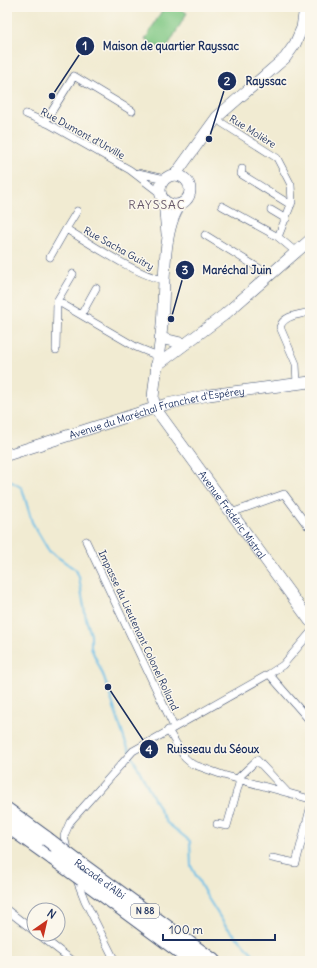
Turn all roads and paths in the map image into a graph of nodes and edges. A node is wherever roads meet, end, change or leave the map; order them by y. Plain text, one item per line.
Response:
1 (305, 7) edge
2 (132, 111) dead end
3 (26, 114) dead end
4 (217, 117) junction
5 (45, 122) junction
6 (191, 153) junction
7 (242, 169) dead end
8 (130, 170) junction
9 (170, 177) junction
10 (188, 181) junction
11 (162, 197) junction
12 (180, 205) junction
13 (291, 205) junction
14 (222, 206) dead end
15 (271, 210) dead end
16 (77, 211) dead end
17 (286, 219) junction
18 (66, 229) junction
19 (205, 235) dead end
20 (278, 238) junction
21 (310, 240) edge
22 (167, 242) junction
23 (296, 252) junction
24 (50, 257) dead end
25 (73, 274) dead end
26 (269, 276) junction
27 (164, 280) junction
28 (96, 288) dead end
29 (57, 302) junction
30 (310, 312) edge
31 (81, 315) junction
32 (160, 338) junction
33 (185, 344) junction
34 (56, 350) dead end
35 (157, 361) junction
36 (310, 382) edge
37 (297, 384) junction
38 (155, 408) junction
39 (7, 455) edge
40 (231, 513) junction
41 (308, 525) dead end
42 (86, 540) dead end
43 (310, 621) edge
44 (310, 633) edge
45 (269, 674) junction
46 (310, 721) edge
47 (171, 729) junction
48 (239, 780) junction
49 (288, 793) junction
50 (310, 799) edge
51 (310, 809) edge
52 (7, 810) edge
53 (217, 824) dead end
54 (7, 825) edge
55 (272, 858) dead end
56 (81, 884) junction
57 (7, 910) edge
58 (26, 925) edge
59 (49, 942) edge
60 (74, 961) edge
61 (115, 961) edge
62 (193, 961) edge
63 (213, 961) edge

1 - 4 street
2 - 5 street
3 - 5 street, Rue Dumont d'Urville
4 - 6 street
4 - 13 street, Rue Molière
5 - 8 street, Rue Dumont d'Urville
6 - 9 street
6 - 10 street
7 - 13 street
8 - 9 street, Rue Dumont d'Urville
8 - 11 street, Rue Dumont d'Urville
9 - 10 street
9 - 11 street
10 - 12 street
11 - 12 street
11 - 22 street
12 - 22 street
13 - 17 street, Rue Molière
14 - 20 street
15 - 17 street
16 - 18 street
17 - 20 street, Rue Molière
18 - 24 street
18 - 27 street, Rue Sacha Guitry
19 - 26 street
20 - 23 street
21 - 23 street
22 - 27 street
23 - 26 street
25 - 29 street
26 - 33 street
27 - 32 street
28 - 31 street
29 - 31 street
29 - 34 street
30 - 37 street
31 - 35 street
32 - 33 street
32 - 35 street
33 - 35 street
35 - 38 street
36 - 37 street, Avenue du Maréchal Franchet d'Espérey
37 - 38 street, Avenue du Maréchal Franchet d'Espérey
38 - 39 street, Avenue du Maréchal Franchet d'Espérey
38 - 40 street, Avenue Frédéric Mistral
40 - 41 street
40 - 43 street, Avenue Frédéric Mistral
42 - 47 street, Impasse du Lieutenant Colonel Rolland
44 - 45 street
45 - 46 street
45 - 47 street
47 - 48 street, Impasse du Lieutenant Colonel Rolland
47 - 56 street
48 - 49 street, Impasse du Lieutenant Colonel Rolland
48 - 49 street
48 - 53 street
49 - 50 street, Impasse du Lieutenant Colonel Rolland
51 - 55 street
52 - 63 highway, Rocade d'Albi / N 88, bridge
54 - 56 highway, Rocade d'Albi / N 88, bridge
56 - 61 street
56 - 62 highway, Rocade d'Albi / N 88
57 - 58 street
59 - 60 street

